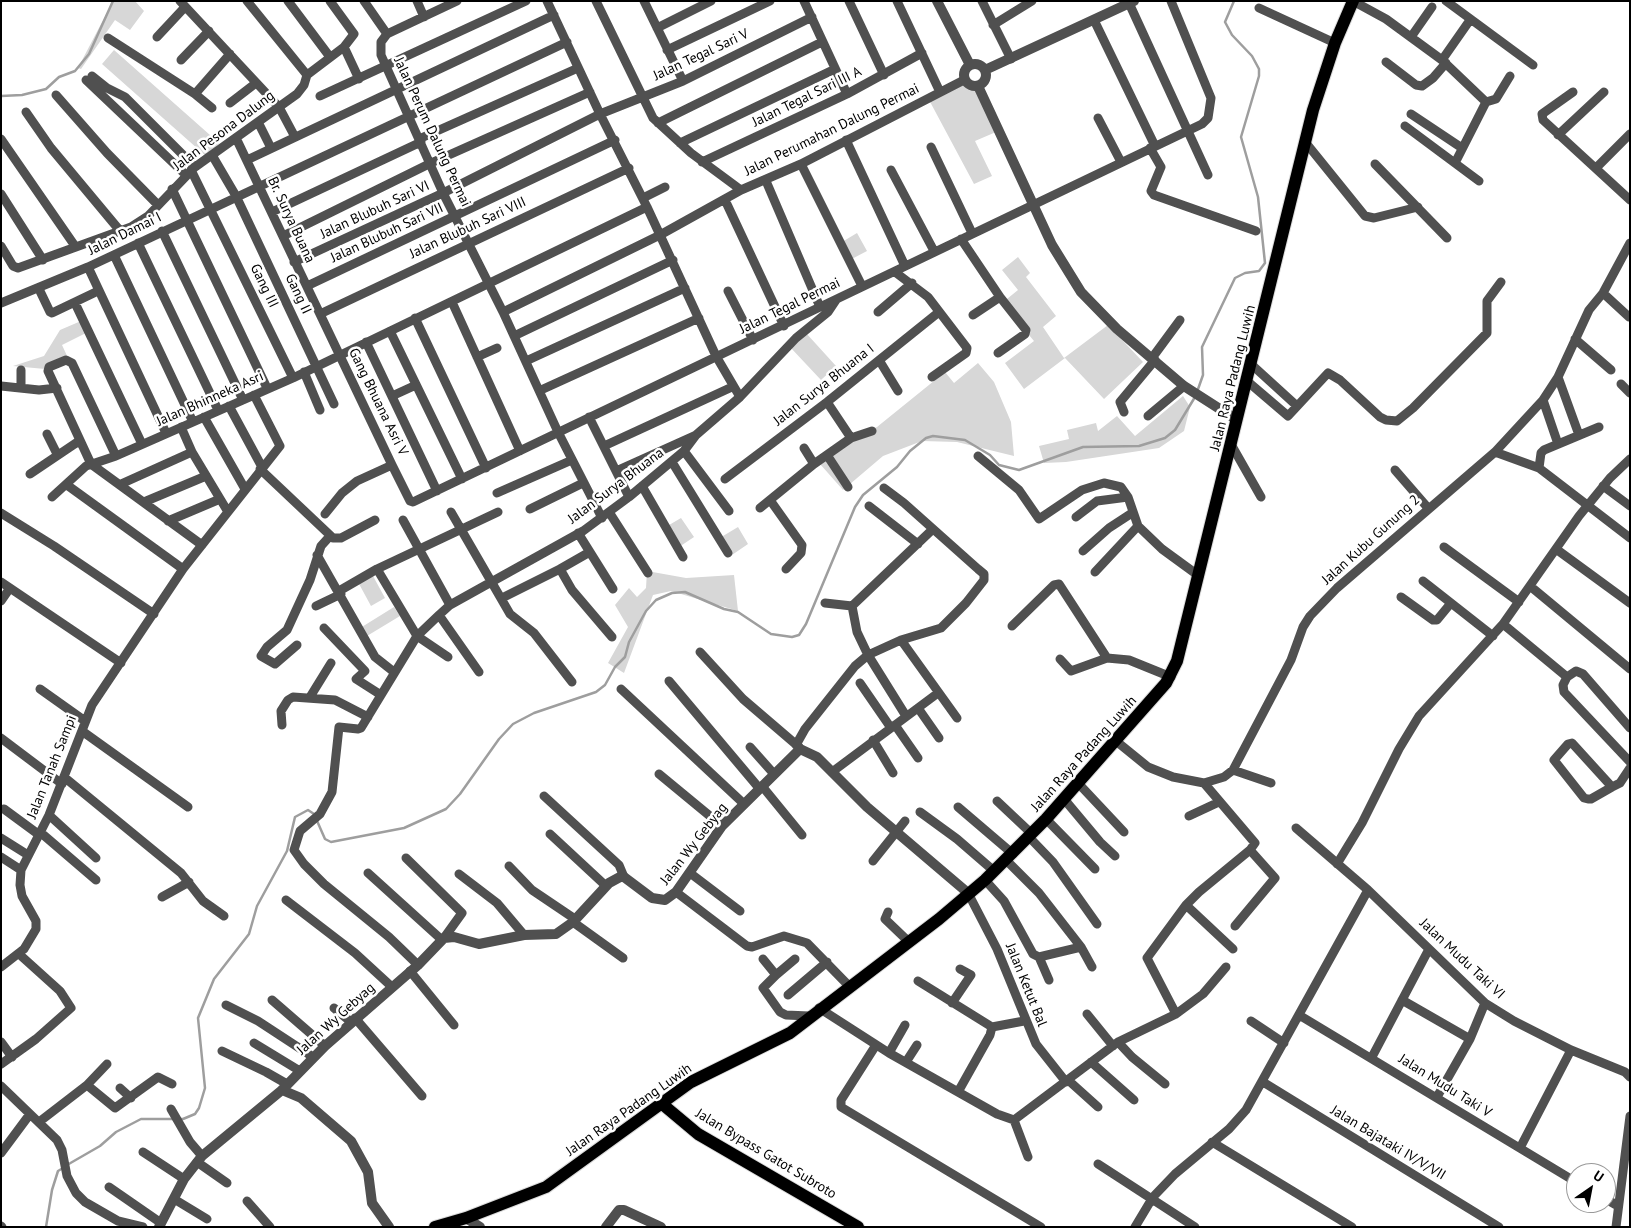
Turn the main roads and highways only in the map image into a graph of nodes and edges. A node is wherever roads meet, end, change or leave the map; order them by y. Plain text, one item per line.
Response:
1 (1353, 1) edge
2 (662, 1103) junction
3 (435, 1227) edge
4 (858, 1227) edge

1 - 2 main road, Jalan Raya Padang Luwih
2 - 3 main road, Jalan Raya Padang Luwih
2 - 4 main road, Jalan Bypass Gatot Subroto

